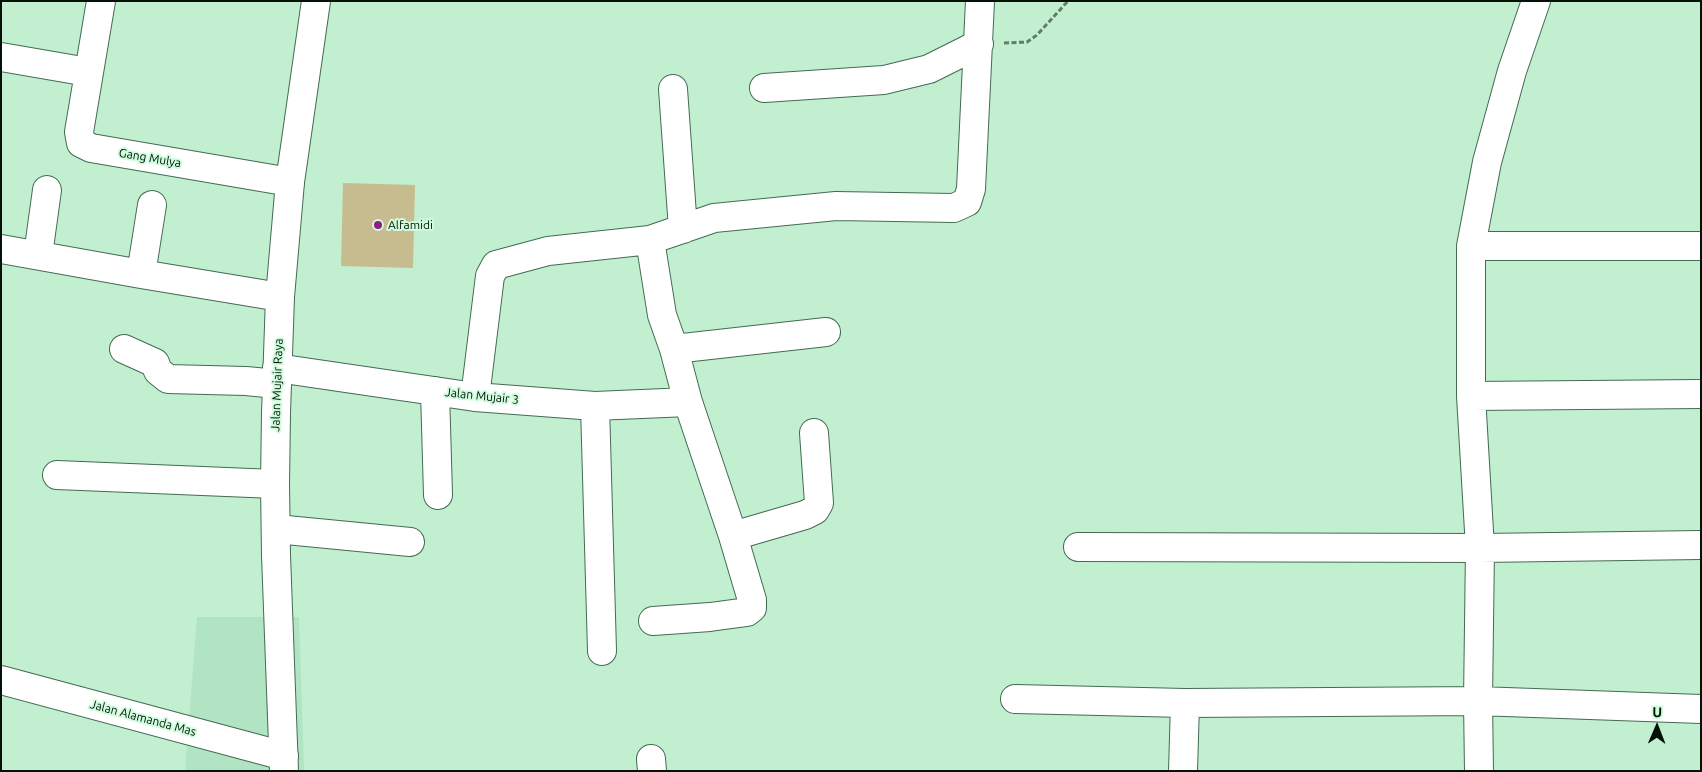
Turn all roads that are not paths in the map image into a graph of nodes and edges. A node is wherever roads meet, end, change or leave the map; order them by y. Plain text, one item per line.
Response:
1 (101, 1) edge
2 (316, 1) edge
3 (980, 1) edge
4 (1536, 1) edge
5 (979, 44) junction
6 (1, 57) edge
7 (88, 72) junction
8 (764, 88) dead end
9 (673, 89) dead end
10 (290, 182) junction
11 (47, 190) dead end
12 (152, 205) dead end
13 (683, 229) junction
14 (650, 240) junction
15 (1471, 246) junction
16 (1701, 246) edge
17 (1, 249) edge
18 (38, 255) junction
19 (141, 274) junction
20 (280, 296) junction
21 (826, 332) dead end
22 (674, 349) junction
23 (124, 350) dead end
24 (277, 376) junction
25 (435, 391) junction
26 (1701, 394) edge
27 (1471, 396) junction
28 (474, 397) junction
29 (688, 402) junction
30 (596, 406) junction
31 (814, 433) dead end
32 (57, 475) dead end
33 (276, 484) junction
34 (438, 495) dead end
35 (276, 529) junction
36 (733, 536) junction
37 (410, 542) dead end
38 (1701, 545) edge
39 (1078, 547) dead end
40 (1480, 548) junction
41 (653, 621) dead end
42 (602, 651) dead end
43 (1, 680) edge
44 (1015, 699) dead end
45 (1478, 701) junction
46 (1185, 702) junction
47 (1701, 709) edge
48 (284, 763) edge
49 (1183, 771) edge
50 (1478, 771) edge

1 - 7 street, Gang Mulya
2 - 10 street, Jalan Mujair Raya
3 - 5 street
4 - 15 street
5 - 8 street
5 - 13 street
6 - 7 street
7 - 10 street, Gang Mulya
9 - 13 street
10 - 20 street, Jalan Mujair Raya
11 - 18 street
12 - 19 street
13 - 14 street
14 - 22 street
14 - 28 street
15 - 16 street
15 - 27 street
17 - 18 street
18 - 19 street
19 - 20 street
20 - 24 street, Jalan Mujair Raya
21 - 22 street
22 - 29 street
23 - 24 street, Jalan Mujair 3
24 - 25 street, Jalan Mujair 3
24 - 33 street, Jalan Mujair Raya
25 - 28 street, Jalan Mujair 3
25 - 34 street
26 - 27 street
27 - 40 street
28 - 30 street, Jalan Mujair 3
29 - 30 street, Jalan Mujair 3
29 - 36 street
30 - 42 street
31 - 36 street
32 - 33 street
33 - 35 street, Jalan Mujair Raya
35 - 37 street
35 - 48 street, Jalan Mujair Raya
36 - 41 street
38 - 40 street
39 - 40 street
40 - 45 street
43 - 48 street, Jalan Alamanda Mas
44 - 46 street
45 - 46 street
45 - 47 street
45 - 50 street
46 - 49 street

